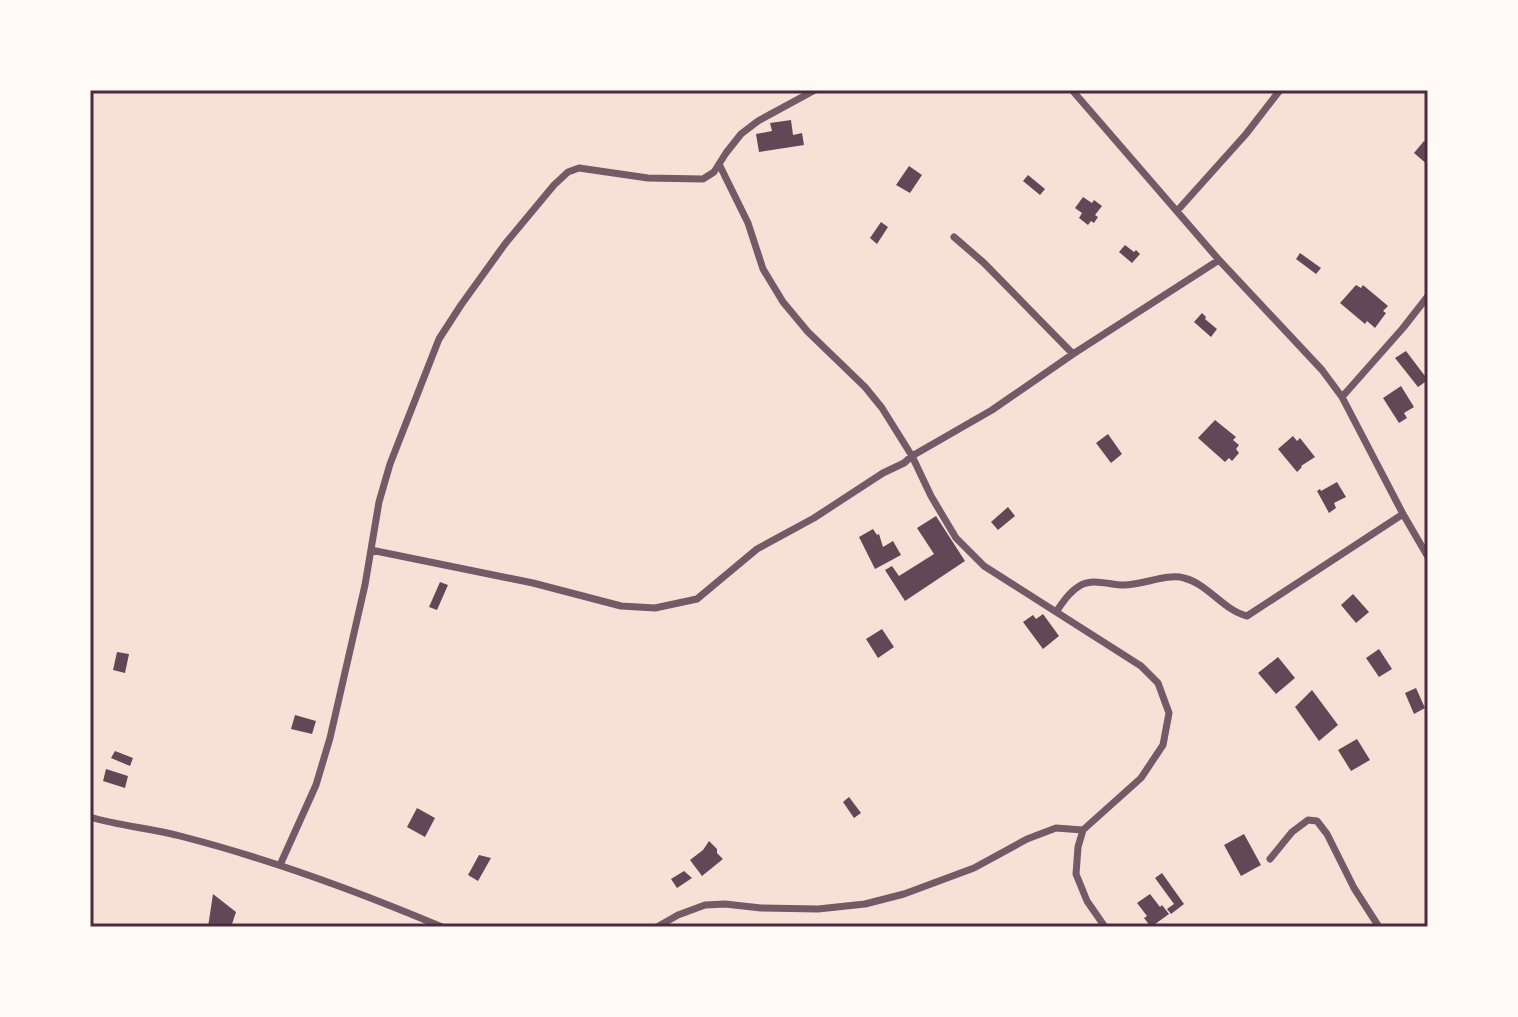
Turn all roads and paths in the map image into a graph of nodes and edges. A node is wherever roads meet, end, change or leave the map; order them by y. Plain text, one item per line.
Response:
1 (815, 90) edge
2 (1072, 90) edge
3 (1280, 90) edge
4 (719, 164) junction
5 (1177, 211) junction
6 (954, 237) dead end
7 (1219, 260) junction
8 (1428, 296) edge
9 (1073, 354) junction
10 (1342, 397) junction
11 (912, 456) junction
12 (1403, 514) junction
13 (371, 550) junction
14 (1428, 557) edge
15 (1056, 612) junction
16 (90, 817) edge
17 (1083, 830) junction
18 (1270, 859) dead end
19 (280, 865) junction
20 (442, 927) edge
21 (657, 927) edge
22 (1105, 927) edge
23 (1379, 927) edge

1 - 4 street
2 - 5 street
3 - 5 street
4 - 11 street
4 - 13 street
5 - 7 street
6 - 9 street
7 - 9 street
7 - 10 street
8 - 10 street
9 - 11 street
10 - 12 street
11 - 13 street
11 - 15 street
12 - 14 street
12 - 15 street
13 - 19 street
15 - 17 street
16 - 19 street
17 - 21 street
17 - 22 street
18 - 23 street
19 - 20 street

